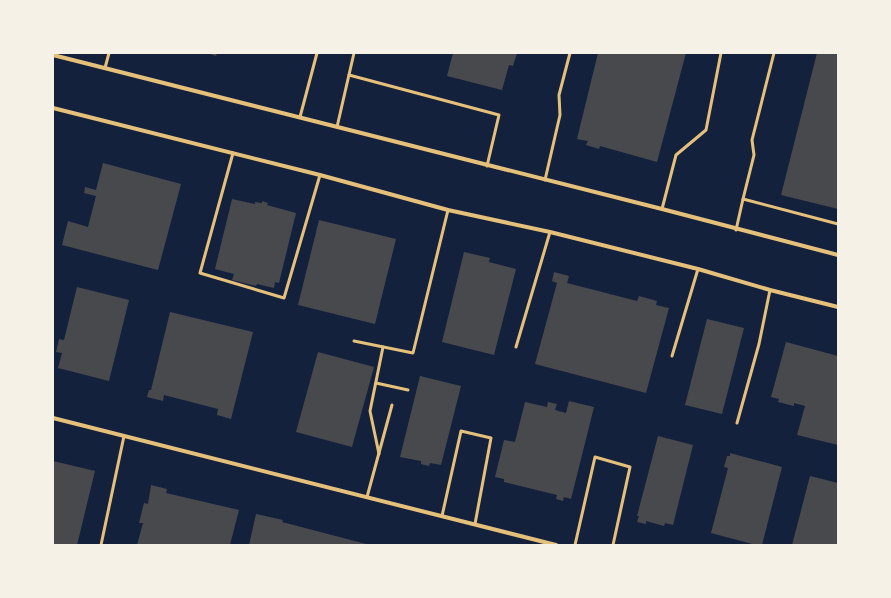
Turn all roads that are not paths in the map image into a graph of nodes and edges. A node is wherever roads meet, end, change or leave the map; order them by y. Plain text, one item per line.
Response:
1 (109, 53) edge
2 (317, 53) edge
3 (354, 53) edge
4 (570, 53) edge
5 (721, 53) edge
6 (774, 53) edge
7 (53, 55) edge
8 (105, 68) junction
9 (349, 75) junction
10 (53, 108) edge
11 (300, 118) junction
12 (337, 127) junction
13 (233, 153) junction
14 (487, 166) junction
15 (320, 175) junction
16 (545, 180) junction
17 (743, 198) junction
18 (662, 209) junction
19 (448, 210) junction
20 (838, 224) edge
21 (736, 230) junction
22 (550, 232) junction
23 (838, 256) edge
24 (698, 269) junction
25 (770, 290) junction
26 (838, 307) edge
27 (354, 341) dead end
28 (383, 347) junction
29 (516, 347) dead end
30 (672, 356) dead end
31 (376, 383) junction
32 (408, 390) dead end
33 (392, 405) dead end
34 (53, 418) edge
35 (737, 423) dead end
36 (124, 436) junction
37 (379, 454) junction
38 (367, 497) junction
39 (442, 516) junction
40 (475, 524) junction
41 (101, 545) edge
42 (556, 545) edge
43 (575, 545) edge
44 (613, 545) edge

1 - 8 lane
2 - 11 lane
3 - 9 lane
4 - 16 lane
5 - 18 lane
6 - 17 lane
7 - 8 street
8 - 11 street
9 - 12 lane
9 - 14 lane
10 - 13 street
11 - 12 street
12 - 14 street
13 - 15 street
13 - 15 lane
14 - 16 street
15 - 19 street
16 - 18 street
17 - 20 lane
17 - 21 lane
18 - 21 street
19 - 22 street
19 - 28 lane
21 - 23 street
22 - 24 street
22 - 29 lane
24 - 25 street
24 - 30 lane
25 - 26 street
25 - 35 lane
27 - 28 lane
28 - 31 lane
31 - 32 lane
31 - 37 lane
33 - 37 lane
34 - 36 street
36 - 38 street
36 - 41 lane
37 - 38 lane
38 - 39 street
39 - 40 street
39 - 40 lane
40 - 42 street
43 - 44 lane

